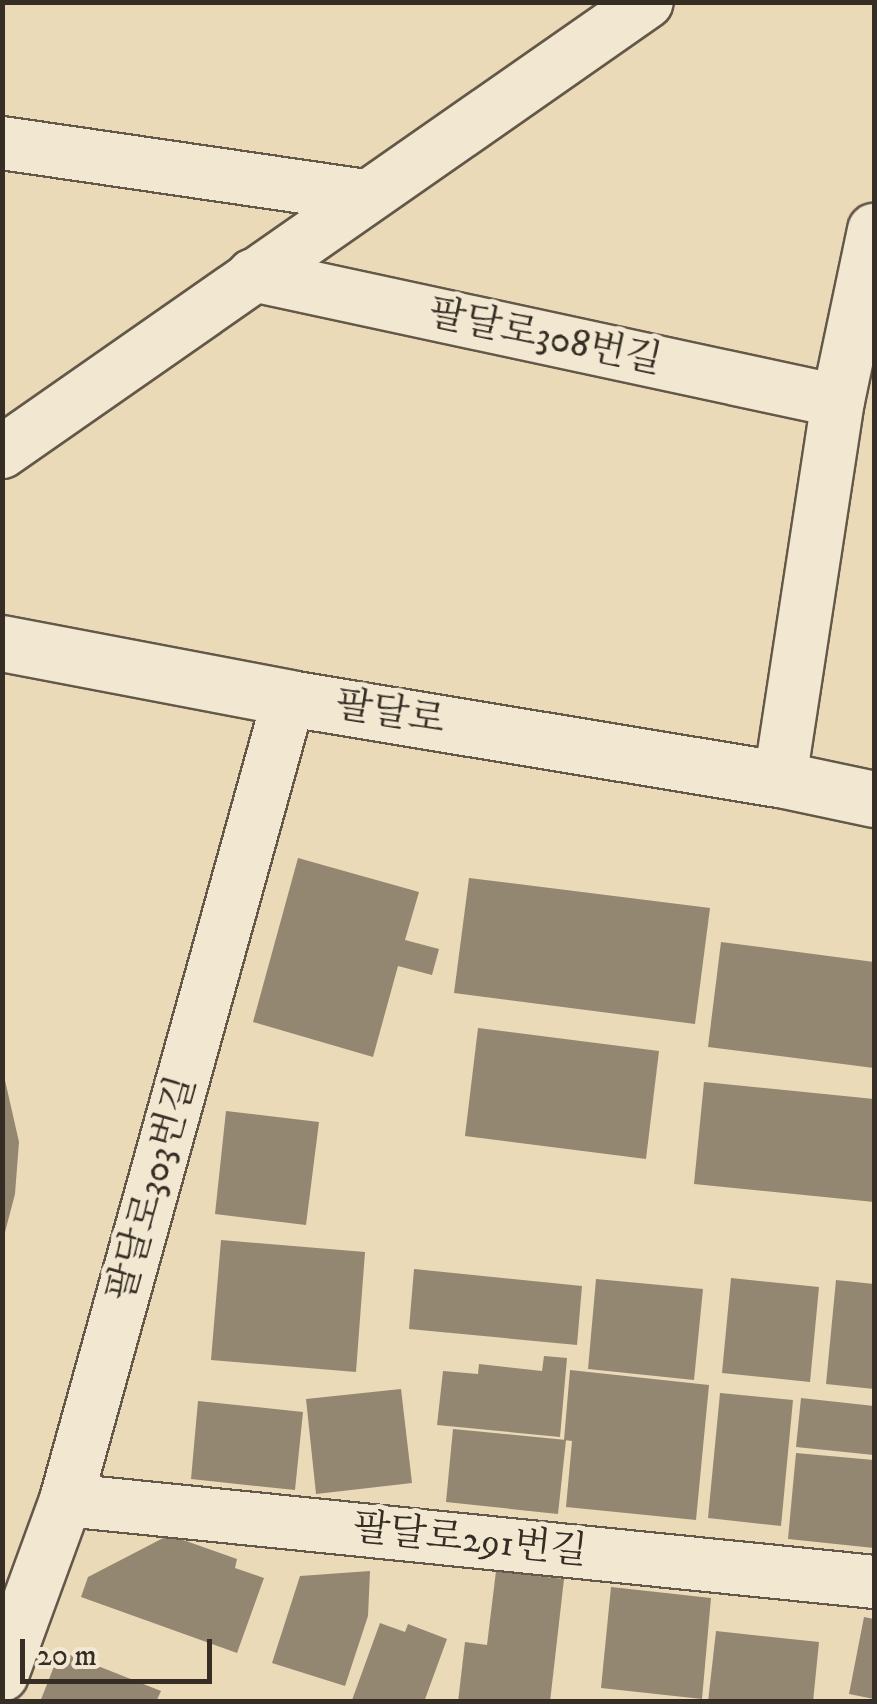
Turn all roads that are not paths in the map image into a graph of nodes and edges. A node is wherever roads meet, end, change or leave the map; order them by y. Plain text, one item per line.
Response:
1 (644, 3) edge
2 (2, 143) edge
3 (364, 196) junction
4 (874, 230) edge
5 (253, 274) junction
6 (838, 402) junction
7 (2, 452) edge
8 (2, 642) edge
9 (289, 698) junction
10 (780, 778) junction
11 (874, 800) edge
12 (66, 1500) junction
13 (23, 1568) edge
14 (874, 1582) edge
15 (2, 1675) edge

1 - 3 street
2 - 3 street
3 - 5 street
4 - 6 street
5 - 6 street, 팔달로308번길
5 - 7 street
6 - 10 street
8 - 9 main road, 팔달로
9 - 10 main road, 팔달로
9 - 12 street, 팔달로303번길
10 - 11 main road, 팔달로
12 - 13 street, 팔달로303번길
12 - 14 street, 팔달로291번길
13 - 15 street, 팔달로303번길

